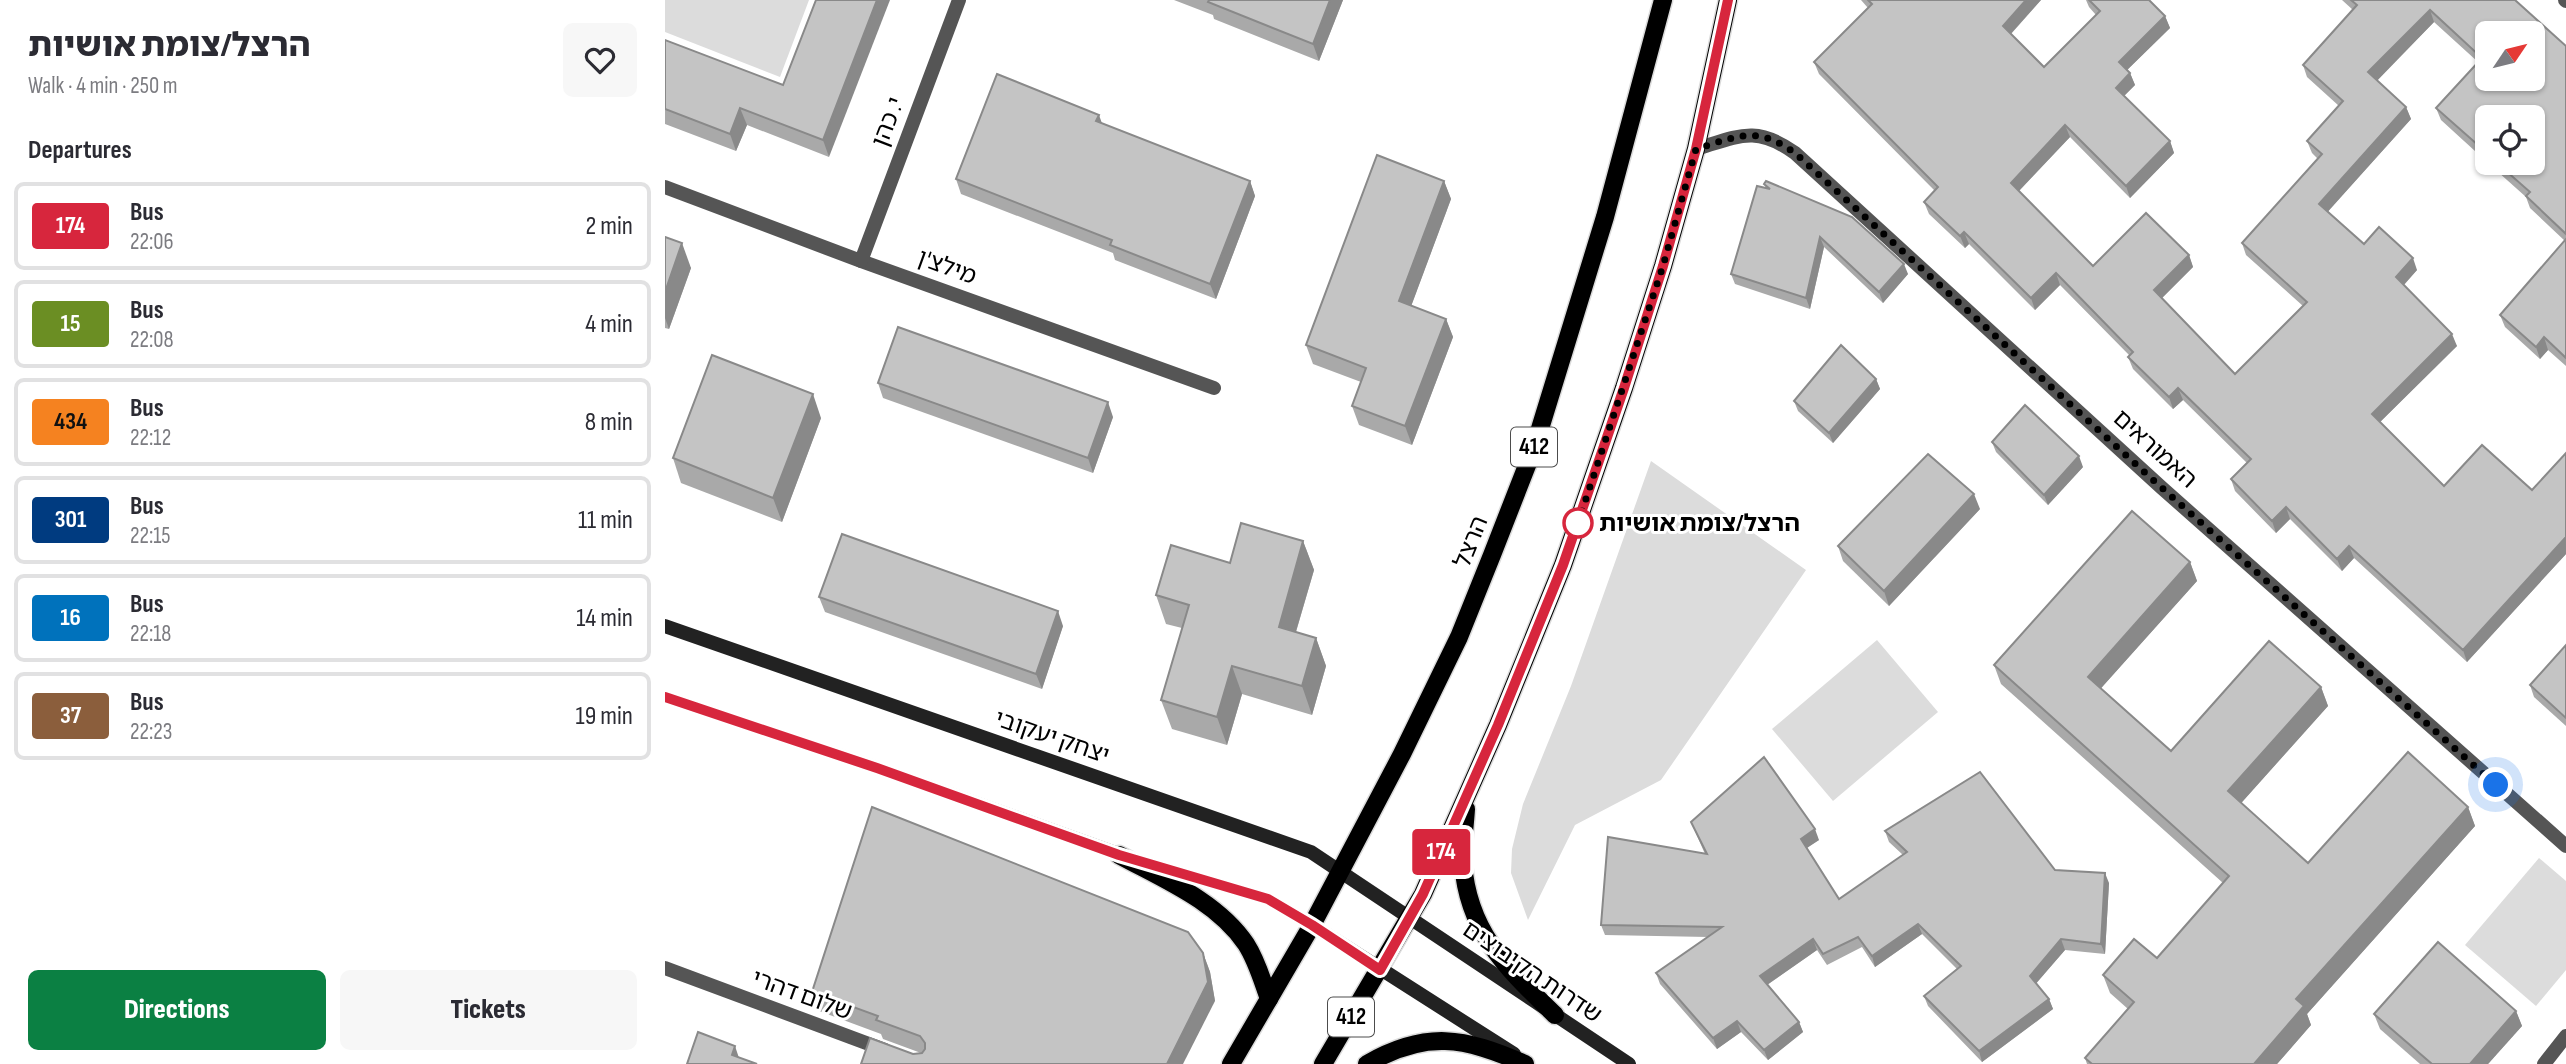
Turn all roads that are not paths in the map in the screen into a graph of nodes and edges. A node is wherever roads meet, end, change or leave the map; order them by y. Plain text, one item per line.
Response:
1 (959, 0) edge
2 (1663, 0) edge
3 (1728, 0) edge
4 (1696, 149) junction
5 (665, 187) edge
6 (861, 261) junction
7 (1214, 388) dead end
8 (665, 626) edge
9 (665, 697) edge
10 (1467, 796) junction
11 (2566, 846) edge
12 (1119, 855) junction
13 (1341, 870) junction
14 (1410, 917) junction
15 (1312, 925) junction
16 (665, 968) edge
17 (1380, 970) junction
18 (1269, 999) junction
19 (1555, 1016) junction
20 (2566, 1036) edge
21 (899, 1055) edge
22 (1231, 1064) edge
23 (1323, 1064) edge
24 (1367, 1064) edge
25 (1527, 1064) edge
26 (1629, 1064) edge
27 (2544, 1064) edge

1 - 6 street, י. כהן
2 - 13 main road, הרצל / 412
3 - 4 main road, 412
4 - 10 main road, 412
4 - 11 street, האמוראים
5 - 6 street, מילצ'ן
6 - 7 street, מילצ'ן
8 - 13 main road, יצחק יעקובי
9 - 12 main road
10 - 14 main road, 412
10 - 19 main road
12 - 15 main road
12 - 18 main road
13 - 14 main road, יצחק יעקובי
13 - 15 main road, הרצל / 412
14 - 17 main road, 412
14 - 19 main road, שדרות הקיבוצים
15 - 17 main road
15 - 18 main road, הרצל / 412
16 - 21 street, שלום דהרי
17 - 23 main road, 412
17 - 25 main road
18 - 22 main road, הרצל / 412
19 - 26 main road, שדרות הקיבוצים
20 - 27 street
24 - 25 main road

